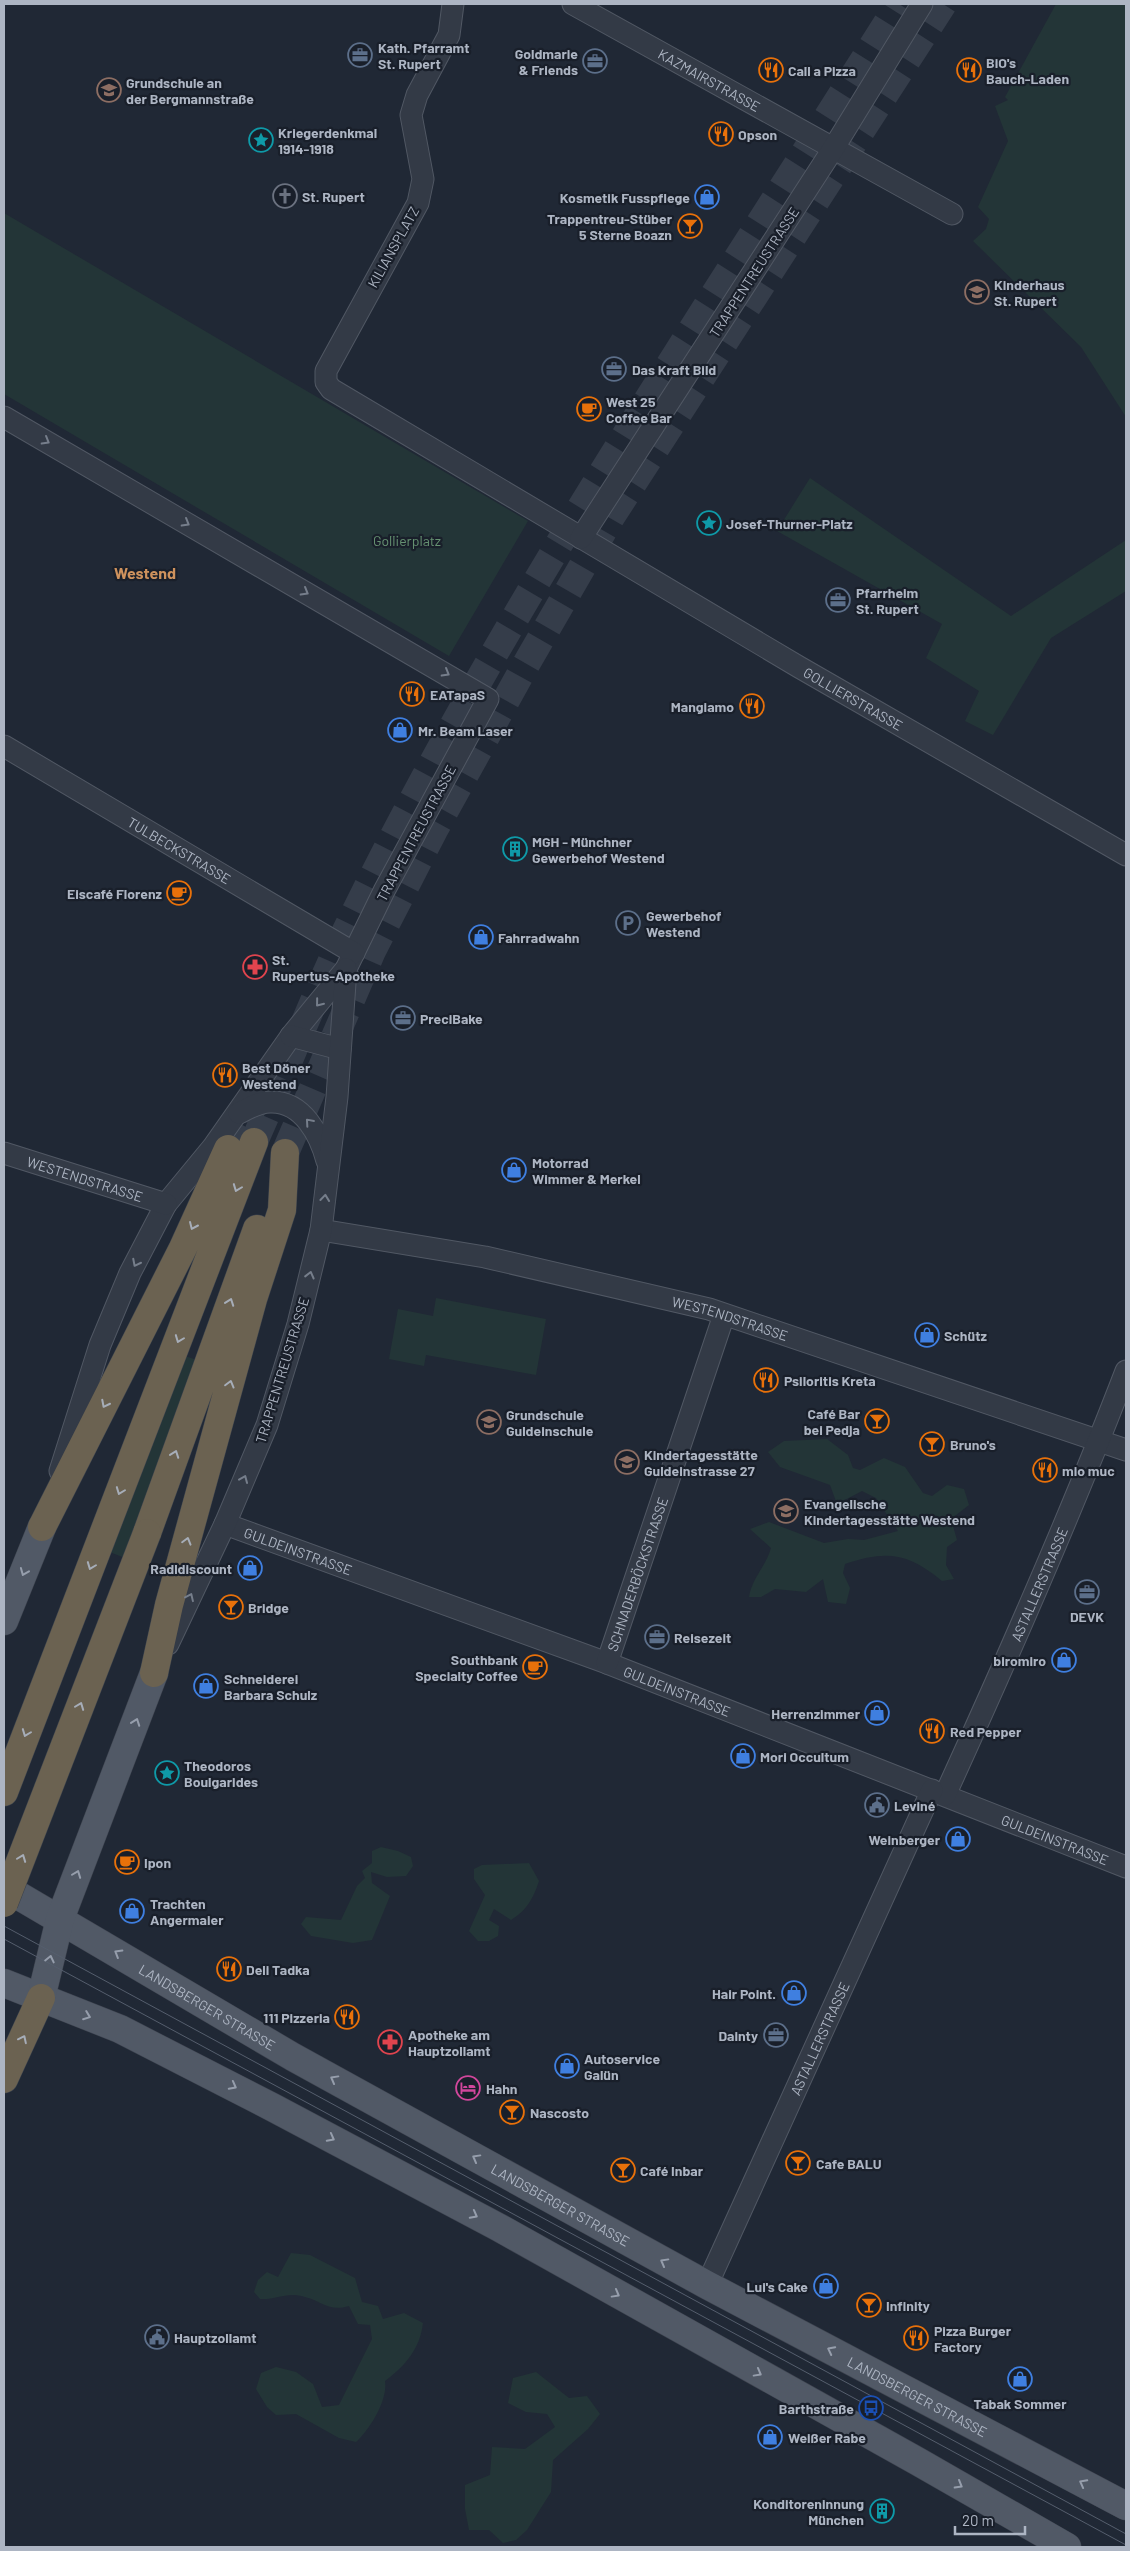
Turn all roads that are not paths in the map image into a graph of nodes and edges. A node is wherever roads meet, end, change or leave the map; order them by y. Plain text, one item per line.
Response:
1 (453, 4) edge
2 (573, 4) edge
3 (922, 4) edge
4 (833, 149) junction
5 (952, 214) dead end
6 (4, 417) edge
7 (581, 538) junction
8 (4, 746) edge
9 (1126, 855) edge
10 (350, 961) junction
11 (291, 1036) junction
12 (340, 1049) junction
13 (239, 1113) junction
14 (254, 1142) tunnel mouth
15 (228, 1149) tunnel mouth
16 (4, 1154) edge
17 (328, 1166) junction
18 (166, 1204) junction
19 (322, 1230) junction
20 (724, 1315) junction
21 (1126, 1371) edge
22 (1099, 1441) junction
23 (1126, 1450) edge
24 (225, 1524) junction
25 (42, 1527) junction
26 (4, 1621) edge
27 (608, 1663) junction
28 (154, 1673) junction
29 (4, 1792) edge
30 (939, 1793) junction
31 (1126, 1867) edge
32 (4, 1887) edge
33 (4, 1903) edge
34 (60, 1919) junction
35 (4, 1984) edge
36 (41, 1998) junction
37 (4, 2079) edge
38 (707, 2285) junction
39 (1126, 2506) edge
40 (1067, 2547) edge

1 - 7 street, KILIANSPLATZ
2 - 4 street, KAZMAIRSTRASSE
3 - 4 street, TRAPPENTREUSTRASSE
4 - 5 street, KAZMAIRSTRASSE
4 - 7 street, TRAPPENTREUSTRASSE
6 -> 10 street, TRAPPENTREUSTRASSE
7 - 9 street, GOLLIERSTRASSE
8 - 10 street, TULBECKSTRASSE
10 -> 11 street, TRAPPENTREUSTRASSE
10 - 12 street, TRAPPENTREUSTRASSE
11 - 12 street
11 - 13 street, TRAPPENTREUSTRASSE
12 - 17 street, TRAPPENTREUSTRASSE
17 -> 13 street, TRAPPENTREUSTRASSE
13 - 18 street, TRAPPENTREUSTRASSE
14 -> 29 highway
15 -> 25 highway
16 - 18 street, WESTENDSTRASSE
19 -> 17 street, TRAPPENTREUSTRASSE
18 -> 25 street, TRAPPENTREUSTRASSE
19 - 20 street, WESTENDSTRASSE
24 -> 19 street, TRAPPENTREUSTRASSE
20 - 22 street, WESTENDSTRASSE
20 - 27 street, SCHNADERBÖCKSTRASSE
21 - 22 street, ASTALLERSTRASSE
22 - 23 street, WESTENDSTRASSE
22 - 30 street, ASTALLERSTRASSE
24 - 27 street, GULDEINSTRASSE
28 -> 24 street, TRAPPENTREUSTRASSE
25 -> 26 main road
27 - 30 street, GULDEINSTRASSE
28 - 33 highway, bridge
34 -> 28 main road
30 - 31 street, GULDEINSTRASSE
30 - 38 street, ASTALLERSTRASSE
32 - 34 main road, LANDSBERGER STRASSE
36 -> 34 main road
38 -> 34 main road, LANDSBERGER STRASSE
35 - 36 main road
37 -> 36 highway
36 -> 40 main road
39 -> 38 main road, LANDSBERGER STRASSE

